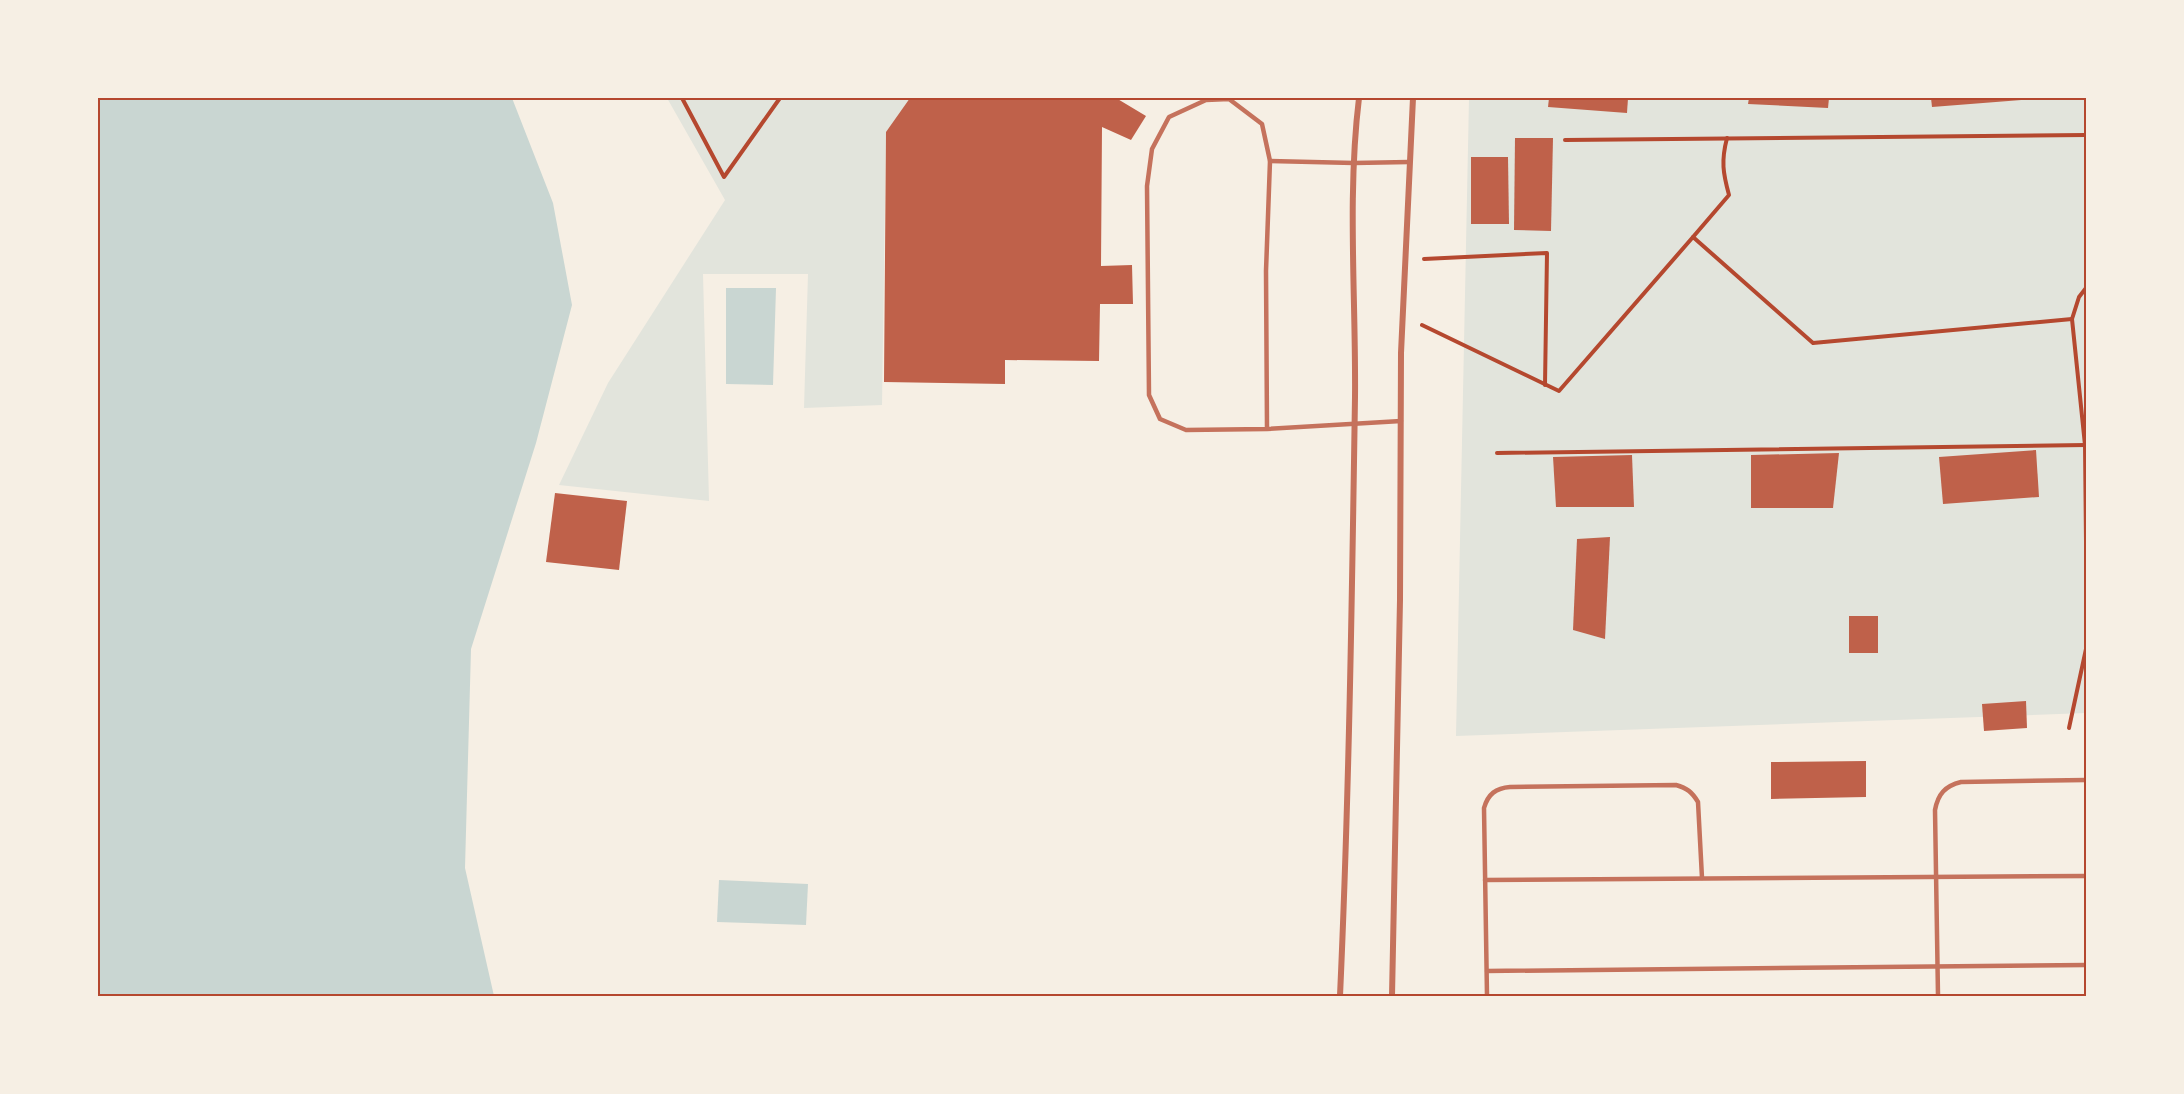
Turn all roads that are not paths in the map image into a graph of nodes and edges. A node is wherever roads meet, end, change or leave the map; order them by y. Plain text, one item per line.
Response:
1 (1359, 98) edge
2 (1413, 98) edge
3 (1270, 161) junction
4 (1409, 162) junction
5 (1354, 163) junction
6 (1401, 421) junction
7 (1354, 423) junction
8 (1267, 429) junction
9 (2086, 780) edge
10 (2086, 876) edge
11 (1937, 877) junction
12 (1702, 878) junction
13 (1485, 880) junction
14 (2086, 965) edge
15 (1938, 967) junction
16 (1487, 971) junction
17 (1340, 996) edge
18 (1392, 996) edge
19 (1487, 996) edge
20 (1938, 996) edge

1 - 5 street
2 - 4 street
3 - 5 lane
3 - 8 lane
3 - 8 lane
4 - 5 lane
4 - 6 street
5 - 7 street
6 - 7 lane
6 - 18 street
7 - 8 lane
7 - 17 street
9 - 11 lane
10 - 11 lane
11 - 12 lane
11 - 15 lane
12 - 13 lane
12 - 13 lane
13 - 16 lane
14 - 15 lane
15 - 16 lane
15 - 20 lane
16 - 19 lane

